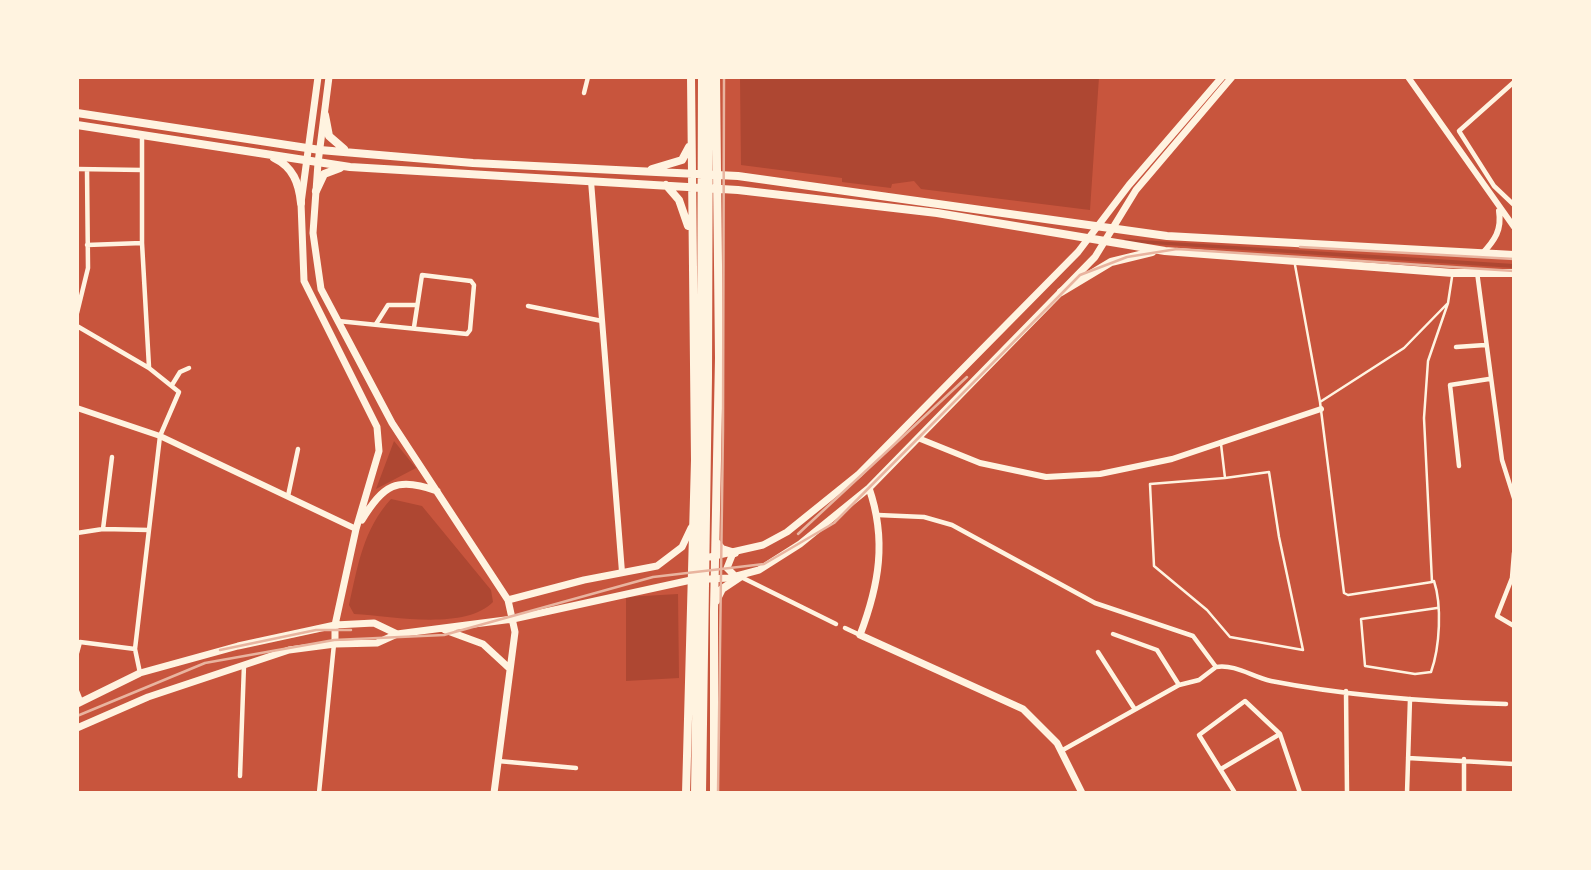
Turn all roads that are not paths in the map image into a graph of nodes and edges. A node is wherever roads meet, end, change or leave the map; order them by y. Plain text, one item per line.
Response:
1 (318, 77) edge
2 (329, 77) edge
3 (588, 77) edge
4 (691, 77) edge
5 (702, 77) edge
6 (709, 77) edge
7 (716, 77) edge
8 (1222, 77) edge
9 (1232, 77) edge
10 (1408, 77) edge
11 (1514, 82) edge
12 (584, 93) dead end
13 (77, 113) edge
14 (325, 115) junction
15 (77, 125) edge
16 (142, 136) junction
17 (691, 144) junction
18 (306, 147) junction
19 (320, 150) junction
20 (353, 152) junction
21 (268, 155) junction
22 (305, 160) junction
23 (318, 163) junction
24 (350, 167) junction
25 (77, 169) edge
26 (87, 170) junction
27 (142, 170) junction
28 (646, 171) junction
29 (691, 173) junction
30 (717, 175) junction
31 (591, 181) junction
32 (666, 185) junction
33 (691, 187) junction
34 (717, 188) junction
35 (316, 191) junction
36 (301, 203) junction
37 (1514, 205) edge
38 (1499, 208) junction
39 (77, 220) edge
40 (86, 220) junction
41 (1098, 226) junction
42 (1514, 227) edge
43 (1115, 229) junction
44 (1089, 239) junction
45 (692, 242) junction
46 (1107, 242) junction
47 (142, 243) junction
48 (87, 245) junction
49 (1165, 251) junction
50 (1481, 255) junction
51 (1514, 255) edge
52 (1294, 261) junction
53 (1477, 272) junction
54 (1512, 273) edge
55 (1453, 274) junction
56 (1061, 292) junction
57 (1448, 303) junction
58 (417, 305) junction
59 (528, 306) dead end
60 (77, 313) edge
61 (338, 321) junction
62 (603, 322) junction
63 (376, 324) junction
64 (77, 326) edge
65 (414, 327) junction
66 (1485, 345) junction
67 (1456, 347) dead end
68 (149, 368) junction
69 (189, 368) dead end
70 (1489, 379) junction
71 (719, 382) junction
72 (694, 383) junction
73 (172, 385) junction
74 (1321, 405) junction
75 (77, 408) edge
76 (160, 436) junction
77 (918, 438) junction
78 (1221, 440) junction
79 (298, 449) dead end
80 (112, 457) dead end
81 (1459, 466) dead end
82 (1224, 478) junction
83 (869, 488) junction
84 (437, 491) junction
85 (288, 496) junction
86 (1514, 498) edge
87 (878, 515) junction
88 (693, 518) junction
89 (103, 529) junction
90 (356, 529) junction
91 (149, 530) junction
92 (77, 533) edge
93 (692, 536) junction
94 (716, 541) junction
95 (734, 553) junction
96 (1514, 553) edge
97 (716, 557) junction
98 (691, 560) junction
99 (1513, 564) edge
100 (622, 572) junction
101 (738, 577) junction
102 (1433, 578) junction
103 (715, 579) junction
104 (691, 580) junction
105 (690, 598) junction
106 (714, 598) junction
107 (508, 600) junction
108 (1437, 608) junction
109 (714, 611) junction
110 (513, 619) junction
111 (836, 624) dead end
112 (335, 625) junction
113 (1514, 626) edge
114 (845, 628) dead end
115 (440, 629) junction
116 (397, 634) junction
117 (1113, 634) dead end
118 (860, 635) junction
119 (78, 642) edge
120 (335, 644) junction
121 (135, 649) junction
122 (1098, 652) dead end
123 (77, 653) edge
124 (244, 664) junction
125 (1216, 667) junction
126 (509, 668) junction
127 (140, 673) junction
128 (1179, 685) junction
129 (77, 691) edge
130 (1346, 691) junction
131 (1410, 699) junction
132 (79, 703) edge
133 (1506, 704) dead end
134 (1134, 708) junction
135 (77, 728) edge
136 (1280, 734) junction
137 (1060, 751) junction
138 (1408, 758) junction
139 (1464, 759) junction
140 (498, 761) junction
141 (1514, 764) edge
142 (576, 768) dead end
143 (1221, 769) junction
144 (240, 776) dead end
145 (319, 793) edge
146 (494, 793) edge
147 (686, 793) edge
148 (695, 793) edge
149 (702, 793) edge
150 (714, 793) edge
151 (1082, 793) edge
152 (1235, 793) edge
153 (1300, 793) edge
154 (1347, 793) edge
155 (1407, 793) edge
156 (1464, 793) edge

1 - 18 main road
2 - 14 main road
3 - 12 street
4 - 17 main road
5 - 148 main road
6 - 149 main road
7 - 30 main road
8 - 41 main road
9 - 43 main road
10 - 38 street
11 - 37 street
13 - 18 main road
14 - 19 main road
14 - 20 main road
15 - 16 main road
16 - 21 main road
16 - 27 street
17 - 28 main road
17 - 29 main road
18 - 19 main road
18 - 22 main road
19 - 20 main road
19 - 23 main road
20 - 28 main road
21 - 22 main road
21 - 36 main road
22 - 23 main road
22 - 36 main road
23 - 24 main road
23 - 35 main road
24 - 31 main road
24 - 35 main road
25 - 26 street
26 - 27 street
26 - 40 street
27 - 47 street
28 - 29 main road
29 - 30 main road
29 - 33 main road
30 - 34 main road
30 - 41 main road
31 - 32 main road
31 - 62 street
32 - 33 main road
32 - 45 main road
33 - 34 main road
33 - 45 main road
34 - 44 main road
34 - 71 main road
35 - 61 main road
36 - 90 main road
38 - 42 street
38 - 50 street
39 - 40 street
40 - 48 street
41 - 43 main road
41 - 44 main road
43 - 46 main road
43 - 50 main road
44 - 46 main road
44 - 95 main road
45 - 72 main road
46 - 49 main road
46 - 56 main road
47 - 48 street
47 - 68 street
48 - 60 street
49 - 52 main road
49 - 56 main road
50 - 51 main road
52 - 55 main road
52 - 74 lane
53 - 54 main road
53 - 55 main road
53 - 66 street
55 - 57 lane
56 - 77 main road
57 - 74 lane
57 - 102 lane
58 - 63 street
58 - 65 street
58 - 65 street
59 - 62 street
61 - 63 street
61 - 84 main road
62 - 100 street
63 - 65 street
64 - 68 street
66 - 67 street
66 - 70 street
68 - 73 street
69 - 73 street
70 - 81 street
70 - 86 street
71 - 72 main road
71 - 94 main road
72 - 88 main road
73 - 76 street
74 - 78 street
74 - 102 lane
75 - 76 street
76 - 85 street
76 - 91 street
77 - 78 street
77 - 83 main road
78 - 82 lane
79 - 85 street
80 - 89 street
82 - 82 lane
83 - 87 main road
83 - 101 main road
84 - 90 main road
84 - 107 main road
85 - 90 street
87 - 118 main road
87 - 125 street
88 - 93 main road
88 - 100 main road
89 - 91 street
89 - 92 street
90 - 112 main road
91 - 121 street
93 - 94 main road
93 - 98 main road
94 - 95 main road
94 - 97 main road
95 - 97 main road
95 - 101 main road
96 - 99 street
97 - 98 main road
97 - 103 main road
98 - 104 main road
99 - 113 street
100 - 107 main road
101 - 103 main road
101 - 109 main road
101 - 111 street
102 - 108 lane
103 - 104 main road
103 - 106 main road
104 - 105 main road
104 - 110 main road
105 - 106 main road
105 - 147 main road
106 - 109 main road
107 - 110 main road
108 - 108 lane
109 - 150 main road
110 - 115 main road
110 - 126 main road
112 - 116 main road
112 - 120 main road
112 - 127 main road
114 - 118 street
115 - 116 main road
115 - 126 main road
116 - 120 main road
117 - 128 street
118 - 137 main road
119 - 121 street
119 - 123 street
120 - 124 main road
120 - 145 street
121 - 127 street
122 - 134 street
124 - 135 main road
124 - 144 street
125 - 128 street
125 - 130 street
126 - 140 main road
127 - 132 main road
128 - 134 street
129 - 132 street
130 - 131 street
130 - 154 street
131 - 133 street
131 - 138 street
134 - 137 street
136 - 143 street
136 - 143 street
136 - 153 street
137 - 151 main road
138 - 139 street
138 - 155 street
139 - 141 street
139 - 156 street
140 - 142 street
140 - 146 main road
143 - 152 street

